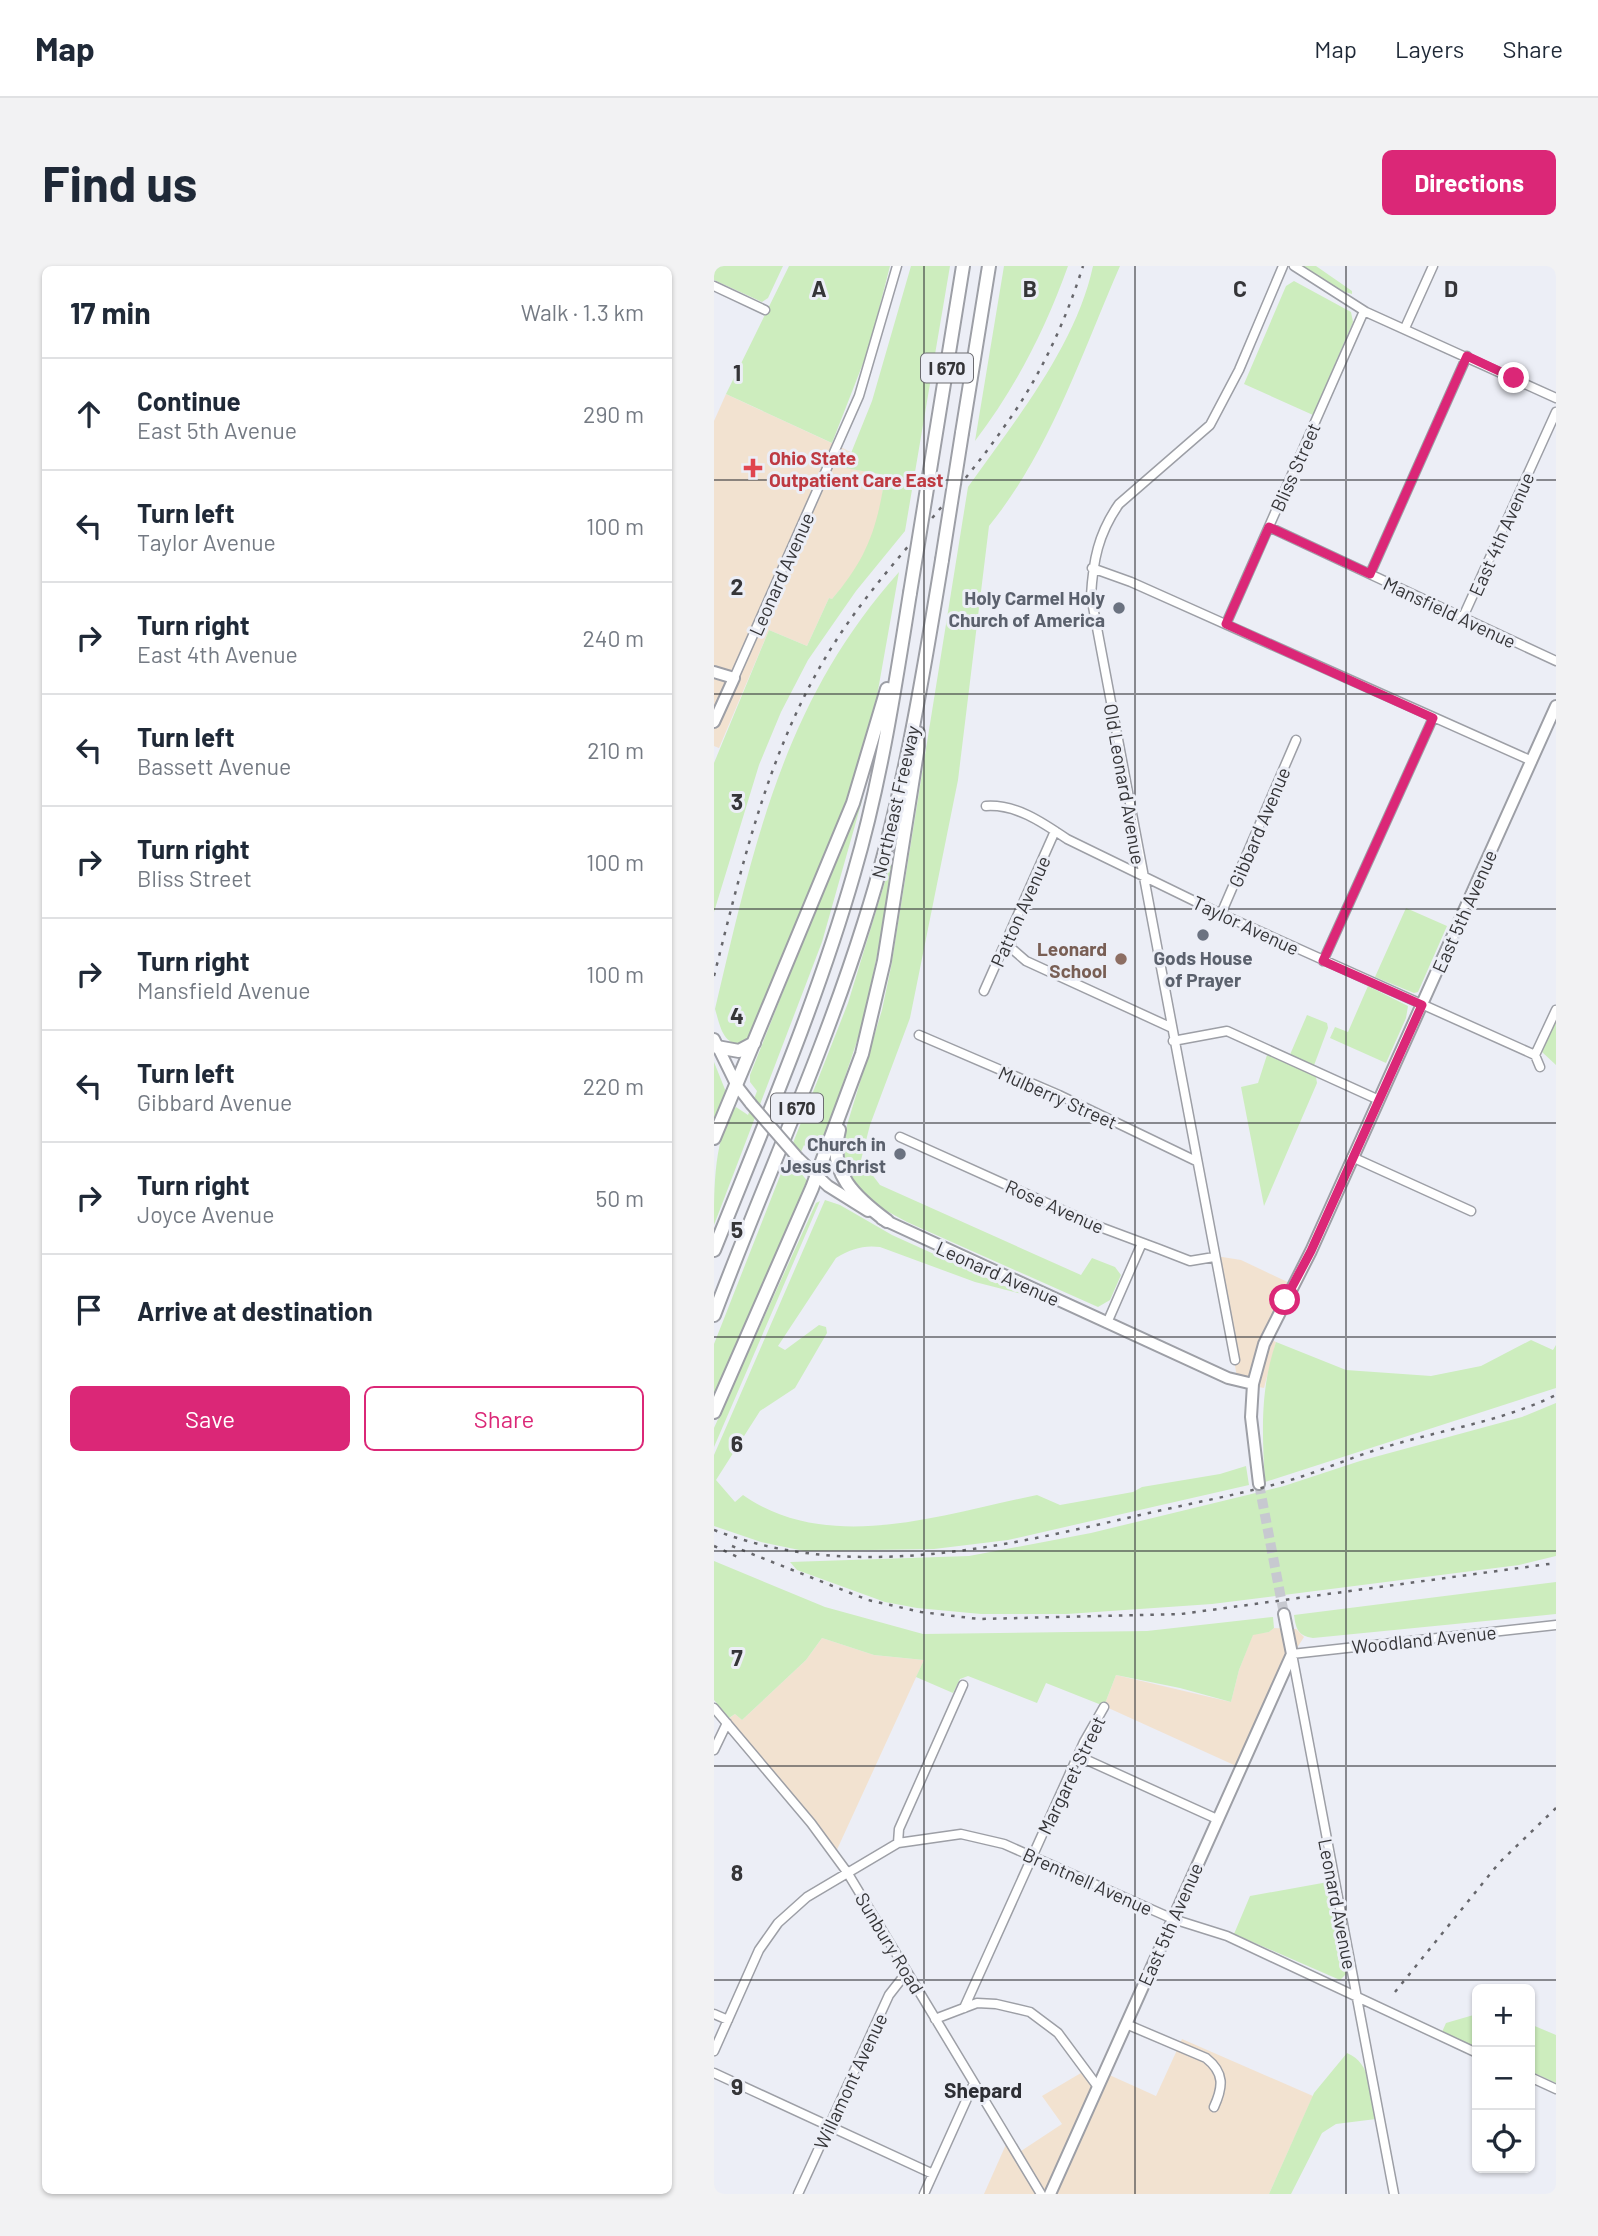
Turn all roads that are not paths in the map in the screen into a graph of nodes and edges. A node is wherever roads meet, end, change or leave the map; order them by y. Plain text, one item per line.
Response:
1 (897, 266) edge
2 (963, 266) edge
3 (989, 266) edge
4 (1283, 266) edge
5 (1294, 266) edge
6 (1433, 266) edge
7 (714, 286) edge
8 (765, 310) dead end
9 (1364, 311) junction
10 (1405, 328) junction
11 (1467, 356) junction
12 (1556, 398) edge
13 (1556, 412) edge
14 (1269, 527) junction
15 (1092, 568) junction
16 (1370, 574) junction
17 (910, 593) junction
18 (1463, 617) junction
19 (1226, 624) junction
20 (1556, 661) edge
21 (714, 672) edge
22 (734, 678) junction
23 (1556, 706) edge
24 (916, 714) junction
25 (1433, 718) junction
26 (714, 722) edge
27 (1296, 740) dead end
28 (1532, 761) junction
29 (986, 806) dead end
30 (1055, 831) junction
31 (1142, 875) junction
32 (1221, 914) junction
33 (1010, 933) junction
34 (1323, 961) junction
35 (984, 990) dead end
36 (1422, 1005) junction
37 (1556, 1010) edge
38 (1170, 1027) junction
39 (919, 1035) dead end
40 (757, 1040) junction
41 (1173, 1041) junction
42 (715, 1043) edge
43 (1535, 1055) junction
44 (1540, 1067) dead end
45 (856, 1071) junction
46 (737, 1086) junction
47 (1378, 1100) junction
48 (900, 1136) dead end
49 (714, 1138) edge
50 (1352, 1157) junction
51 (1196, 1161) junction
52 (815, 1175) junction
53 (1471, 1212) dead end
54 (887, 1221) junction
55 (1142, 1243) junction
56 (714, 1250) edge
57 (1214, 1258) junction
58 (714, 1315) edge
59 (1107, 1322) junction
60 (1235, 1360) dead end
61 (1253, 1384) junction
62 (714, 1412) edge
63 (1259, 1484) tunnel mouth
64 (1284, 1614) tunnel mouth
65 (1556, 1625) edge
66 (1292, 1654) junction
67 (963, 1685) dead end
68 (1104, 1707) dead end
69 (714, 1708) edge
70 (727, 1723) junction
71 (714, 1750) edge
72 (1078, 1756) junction
73 (1217, 1819) junction
74 (898, 1843) junction
75 (1032, 1856) junction
76 (847, 1872) junction
77 (1173, 1919) junction
78 (907, 1972) junction
79 (1357, 1999) junction
80 (964, 2008) junction
81 (714, 2014) edge
82 (936, 2019) junction
83 (728, 2020) junction
84 (1126, 2024) junction
85 (714, 2051) edge
86 (1472, 2051) edge
87 (714, 2073) edge
88 (1535, 2079) edge
89 (974, 2083) junction
90 (1098, 2087) junction
91 (1556, 2089) edge
92 (1214, 2107) dead end
93 (828, 2127) junction
94 (933, 2174) junction
95 (798, 2194) edge
96 (924, 2194) edge
97 (1041, 2194) edge
98 (1050, 2194) edge
99 (1394, 2194) edge

1 - 22 street, Leonard Avenue
2 - 17 highway, Northeast Freeway / I 670, bridge
3 - 24 highway, Northeast Freeway / I 670, bridge
4 - 15 street, Old Leonard Avenue
5 - 9 street
6 - 10 street
7 - 8 street
9 - 10 street
9 - 14 street, Bliss Street
10 - 11 street
11 - 12 street
11 - 16 street
13 - 18 street, East 4th Avenue
14 - 16 street, Mansfield Avenue
14 - 19 street, Bliss Street
15 - 19 street
15 - 31 street, Old Leonard Avenue
16 - 18 street, Mansfield Avenue
17 - 40 highway
17 - 56 highway, Northeast Freeway / I 670
18 - 20 street, Mansfield Avenue
19 - 25 street
21 - 22 main road
22 - 26 main road, Leonard Avenue
23 - 28 main road, East 5th Avenue
24 - 45 highway
24 - 58 highway, Northeast Freeway / I 670
25 - 28 street
25 - 34 street
27 - 32 street, Gibbard Avenue
28 - 36 main road, East 5th Avenue
29 - 30 street, Taylor Avenue
30 - 31 street, Taylor Avenue
30 - 33 street, Patton Avenue
31 - 32 street, Taylor Avenue
31 - 38 street, Old Leonard Avenue
32 - 34 street, Taylor Avenue
33 - 35 street, Patton Avenue
33 - 38 street
34 - 36 street, Taylor Avenue
36 - 43 street, Taylor Avenue
36 - 47 main road, East 5th Avenue
37 - 43 street
38 - 41 street, Old Leonard Avenue
39 - 51 street, Mulberry Street
40 - 42 highway
40 - 46 highway
41 - 47 street
41 - 51 street, Old Leonard Avenue
42 - 46 main road, Leonard Avenue
43 - 44 street
45 - 52 highway
45 - 54 highway
46 - 49 highway
46 - 52 main road, Leonard Avenue, bridge
47 - 50 main road, East 5th Avenue
48 - 55 street, Rose Avenue
50 - 53 street
50 - 61 main road, East 5th Avenue
51 - 57 street, Old Leonard Avenue
52 - 54 main road, Leonard Avenue
52 - 62 highway
54 - 59 main road, Leonard Avenue
55 - 57 street, Rose Avenue
55 - 59 street
57 - 60 street, Old Leonard Avenue
59 - 61 main road, Leonard Avenue
61 - 63 main road
64 - 66 main road, Leonard Avenue
65 - 66 street, Woodland Avenue
66 - 73 main road, East 5th Avenue
66 - 79 street, Leonard Avenue
67 - 74 street
68 - 72 street, Margaret Street
69 - 70 street, Sunbury Road
70 - 71 street
70 - 76 street, Sunbury Road
72 - 73 street
72 - 75 street, Margaret Street
73 - 77 main road, East 5th Avenue
74 - 75 street, Brentnell Avenue
74 - 76 street, Brentnell Avenue
75 - 77 street, Brentnell Avenue
75 - 80 street, Margaret Street
76 - 78 street, Sunbury Road
76 - 83 street, Brentnell Avenue
77 - 79 street, Brentnell Avenue
77 - 84 main road, East 5th Avenue
78 - 82 street, Sunbury Road
78 - 93 street, Willamont Avenue
79 - 86 street, Brentnell Avenue
79 - 99 street, Leonard Avenue
80 - 82 street
80 - 90 street
81 - 83 street
82 - 89 street, Sunbury Road
83 - 85 street, Brentnell Avenue
84 - 90 main road, East 5th Avenue
84 - 92 street
87 - 93 street
88 - 91 street
89 - 94 street
89 - 97 street, Sunbury Road
90 - 98 main road, East 5th Avenue
93 - 94 street
93 - 95 street, Willamont Avenue
94 - 96 street

